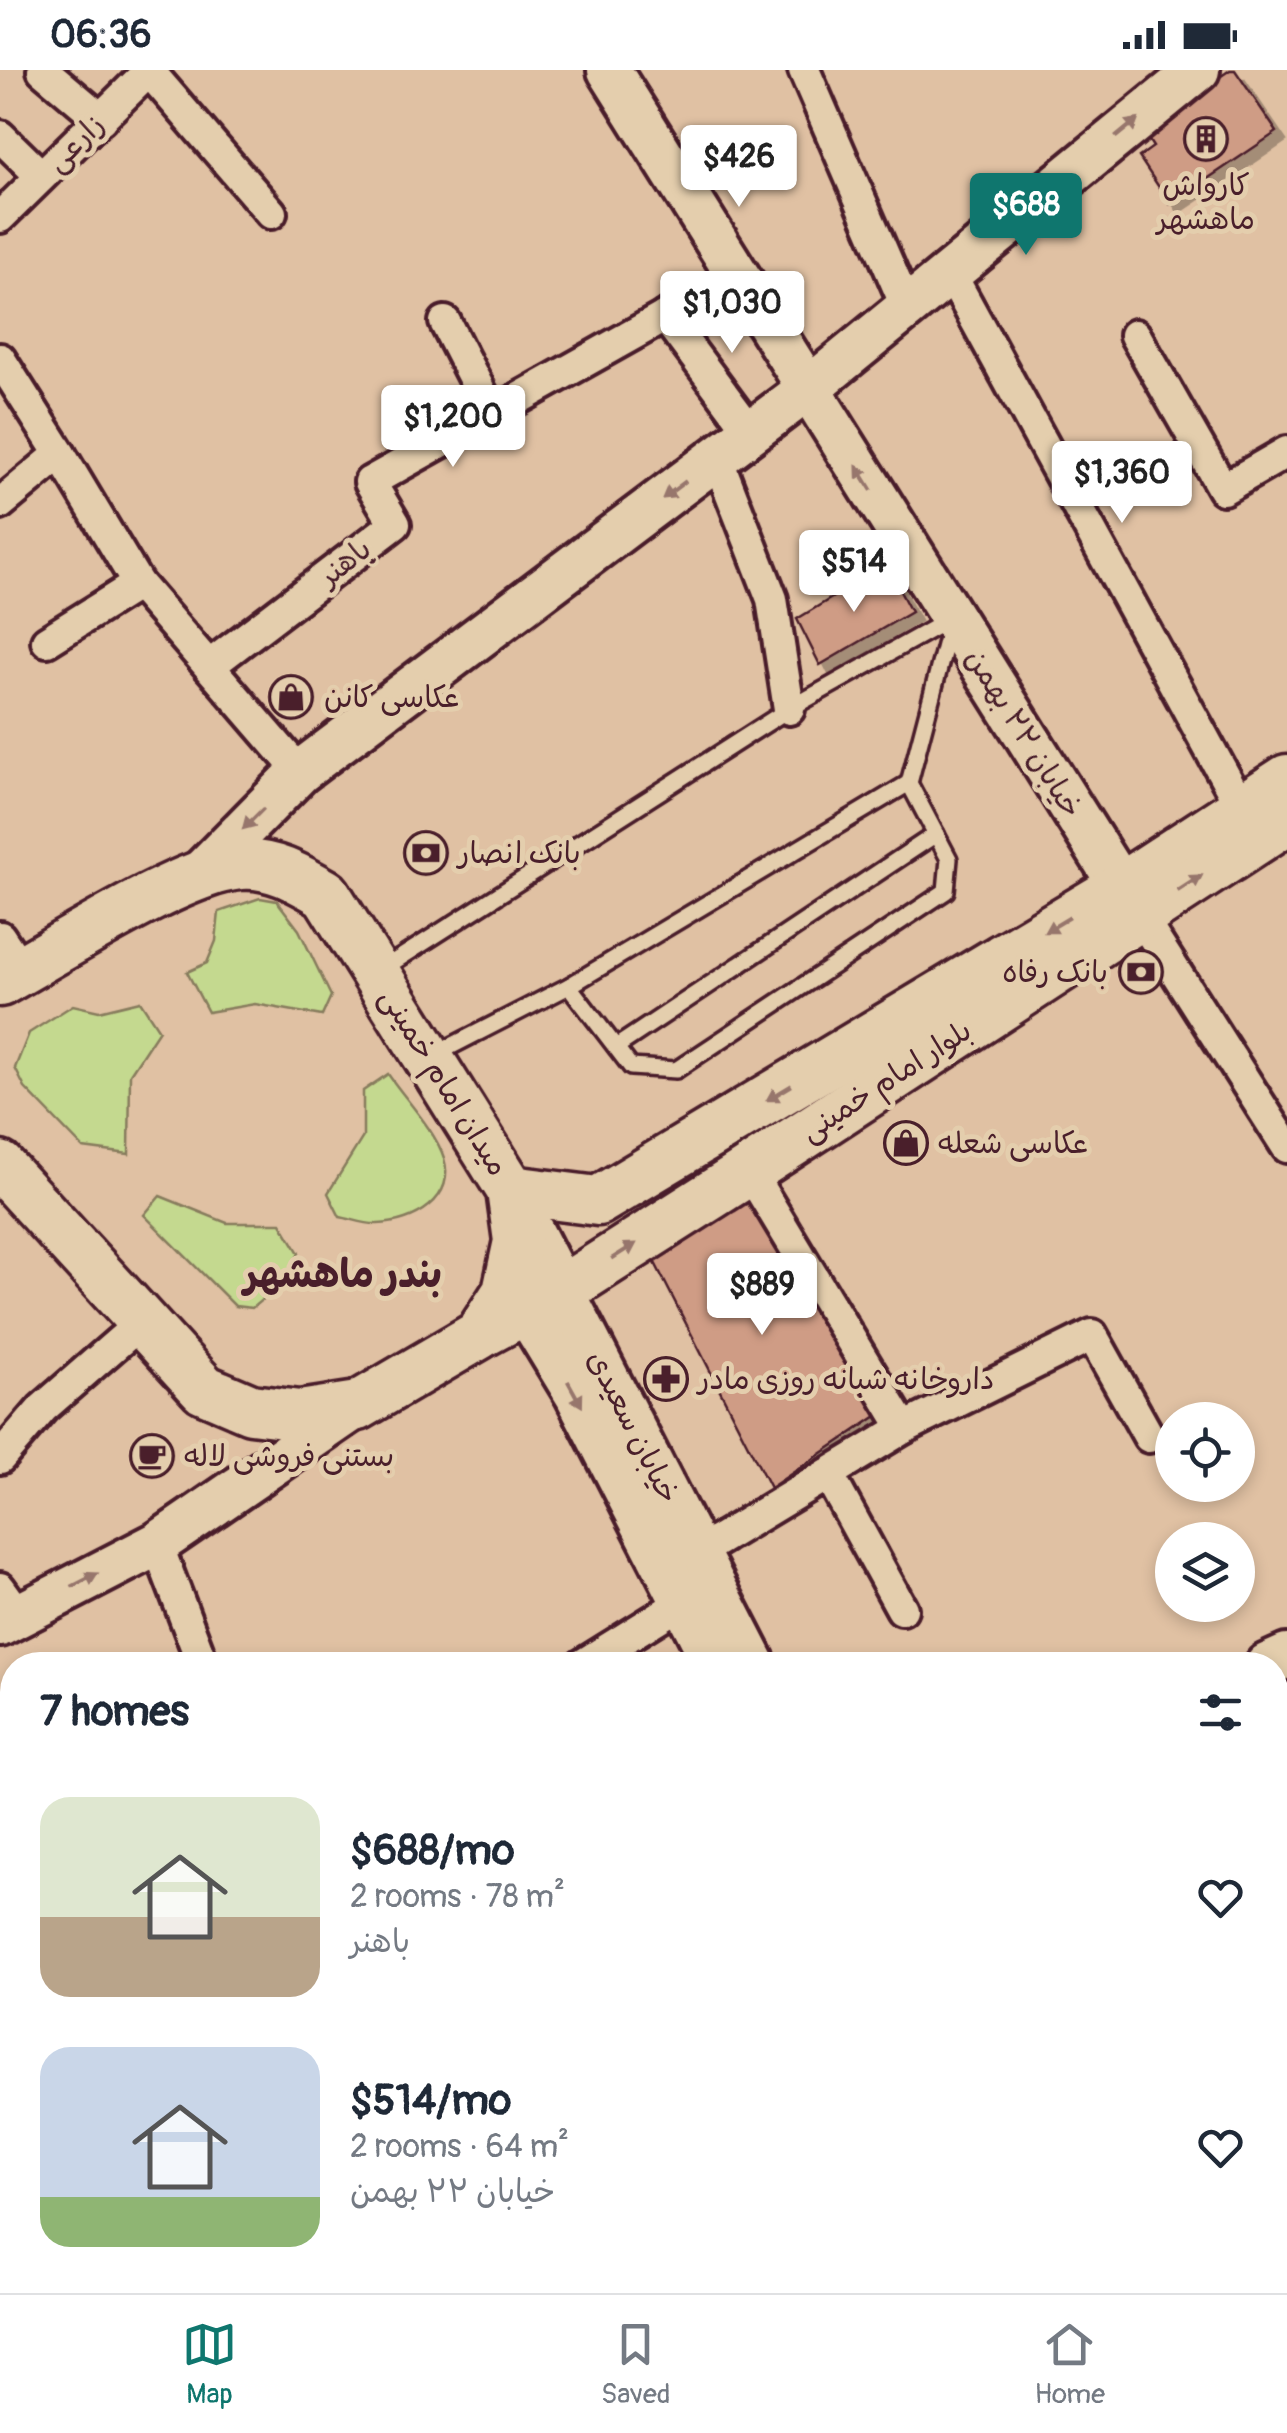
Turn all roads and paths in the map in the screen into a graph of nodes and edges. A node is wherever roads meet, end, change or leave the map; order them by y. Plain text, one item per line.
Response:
1 (44, 70) edge
2 (609, 70) edge
3 (804, 70) edge
4 (1198, 70) edge
5 (150, 71) edge
6 (100, 118) junction
7 (0, 136) edge
8 (41, 176) junction
9 (272, 213) dead end
10 (0, 216) edge
11 (950, 272) junction
12 (738, 276) junction
13 (907, 308) junction
14 (665, 316) junction
15 (444, 322) dead end
16 (1135, 335) dead end
17 (0, 360) edge
18 (808, 389) junction
19 (492, 414) junction
20 (752, 432) junction
21 (1287, 452) edge
22 (60, 454) junction
23 (717, 458) junction
24 (0, 504) edge
25 (138, 584) junction
26 (952, 618) junction
27 (47, 641) dead end
28 (209, 666) junction
29 (789, 709) junction
30 (300, 772) junction
31 (1287, 779) edge
32 (909, 783) junction
33 (1264, 814) edge
34 (936, 834) junction
35 (200, 873) junction
36 (1130, 901) junction
37 (7, 963) edge
38 (375, 973) junction
39 (569, 986) junction
40 (616, 1047) junction
41 (428, 1058) junction
42 (1287, 1147) edge
43 (0, 1166) edge
44 (749, 1170) junction
45 (511, 1190) junction
46 (544, 1300) junction
47 (142, 1321) junction
48 (479, 1335) junction
49 (358, 1406) junction
50 (904, 1428) junction
51 (1148, 1437) dead end
52 (0, 1458) edge
53 (828, 1474) junction
54 (163, 1540) junction
55 (697, 1553) junction
56 (682, 1602) junction
57 (6, 1609) edge
58 (902, 1609) dead end
59 (200, 1652) edge
60 (603, 1652) edge
61 (707, 1652) edge
62 (748, 1652) edge

1 - 6 street
2 - 12 main road, خیابان ۲۲ بهمن
3 - 13 street
11 -> 4 main road
5 - 6 street, زارعی
5 - 9 street
6 - 8 street, زارعی
7 - 8 street
8 - 10 street, زارعی
11 - 13 main road
11 - 33 street
12 - 14 street, باهنر
12 - 18 main road, خیابان ۲۲ بهمن
13 - 18 main road
14 - 19 street, باهنر
14 - 20 street
15 - 19 street
16 - 21 street
17 - 22 street
18 - 20 main road
26 -> 18 main road, خیابان ۲۲ بهمن
19 - 28 street, باهنر
20 - 23 main road
22 - 24 street
22 - 25 street
23 - 29 street
23 -> 30 main road
25 - 27 street
25 - 28 street
26 - 29 lane
26 - 32 lane
26 - 36 main road, خیابان ۲۲ بهمن
28 - 30 street
29 - 38 lane
30 -> 35 main road
31 - 33 main road, بلوار امام خمینی
32 - 34 lane
32 - 39 lane
33 - 36 main road, بلوار امام خمینی
34 - 40 lane
34 - 40 lane
35 - 37 main road, میدان امام خمینی
35 - 38 main road, میدان امام خمینی
36 - 42 street
36 - 44 main road, بلوار امام خمینی
36 -> 45 main road, بلوار امام خمینی
38 - 41 main road, میدان امام خمینی
39 - 40 lane
39 - 41 lane
41 - 45 main road, میدان امام خمینی
43 - 47 main road, میدان امام خمینی
46 -> 44 main road, بلوار امام خمینی
44 - 50 street
45 - 46 main road, خیابان سعیدی
45 - 48 main road, میدان امام خمینی
46 - 48 main road, بلوار امام خمینی
46 - 55 main road, خیابان سعیدی
46 -> 56 main road, خیابان سعیدی
47 - 49 main road, میدان امام خمینی
47 - 52 street
48 - 49 main road, میدان امام خمینی
49 - 54 main road
50 - 51 street
50 - 53 street
53 - 55 street
53 - 58 street
57 -> 54 main road
54 - 59 street
55 - 62 main road, خیابان سعیدی
56 - 60 street
56 - 61 main road, خیابان سعیدی

